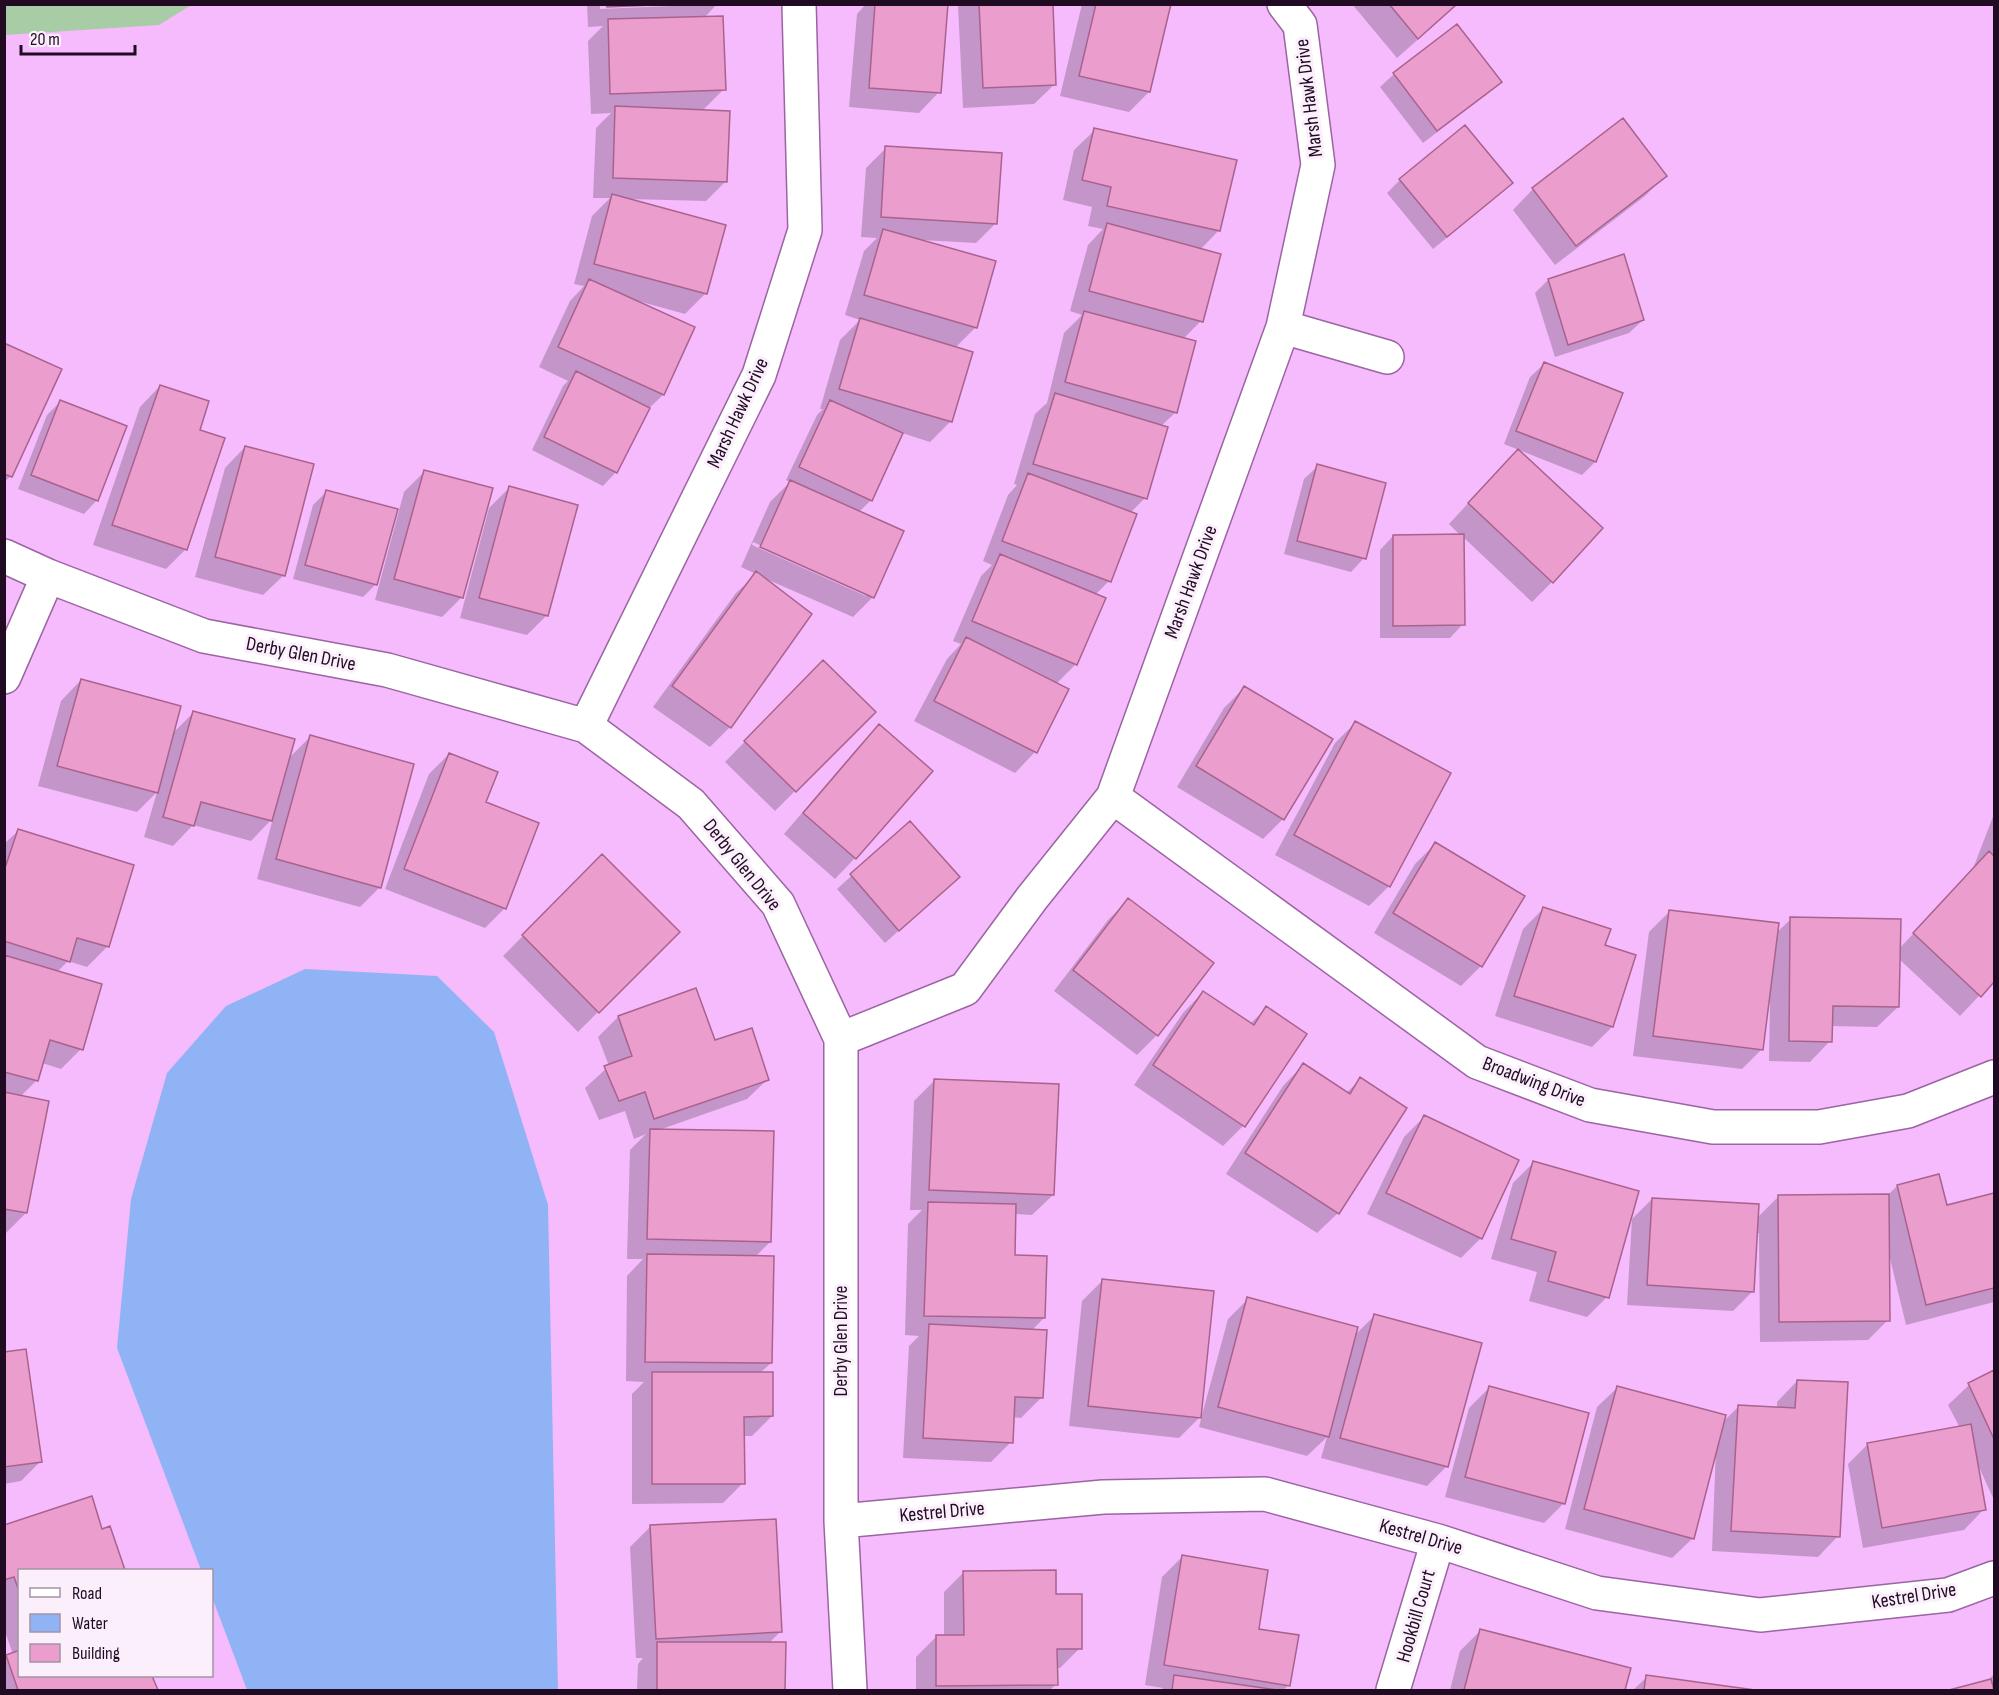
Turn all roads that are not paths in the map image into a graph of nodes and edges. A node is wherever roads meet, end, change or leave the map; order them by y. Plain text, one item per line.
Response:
1 (799, 4) edge
2 (1284, 4) edge
3 (1284, 327) junction
4 (1387, 357) dead end
5 (4, 556) edge
6 (48, 576) junction
7 (4, 677) edge
8 (586, 726) junction
9 (1113, 797) junction
10 (841, 1039) junction
11 (1995, 1077) edge
12 (841, 1521) junction
13 (1438, 1541) junction
14 (1995, 1578) edge
15 (850, 1690) edge
16 (1394, 1690) edge

1 - 8 street, Marsh Hawk Drive
2 - 3 street, Marsh Hawk Drive
3 - 4 street
3 - 9 street, Marsh Hawk Drive
5 - 6 street, Derby Glen Drive
6 - 7 street
6 - 8 street, Derby Glen Drive
8 - 10 street, Derby Glen Drive
9 - 10 street, Marsh Hawk Drive
9 - 11 street, Broadwing Drive
10 - 12 street, Derby Glen Drive
12 - 13 street, Kestrel Drive
12 - 15 street, Derby Glen Drive
13 - 14 street, Kestrel Drive
13 - 16 street, Hookbill Court

